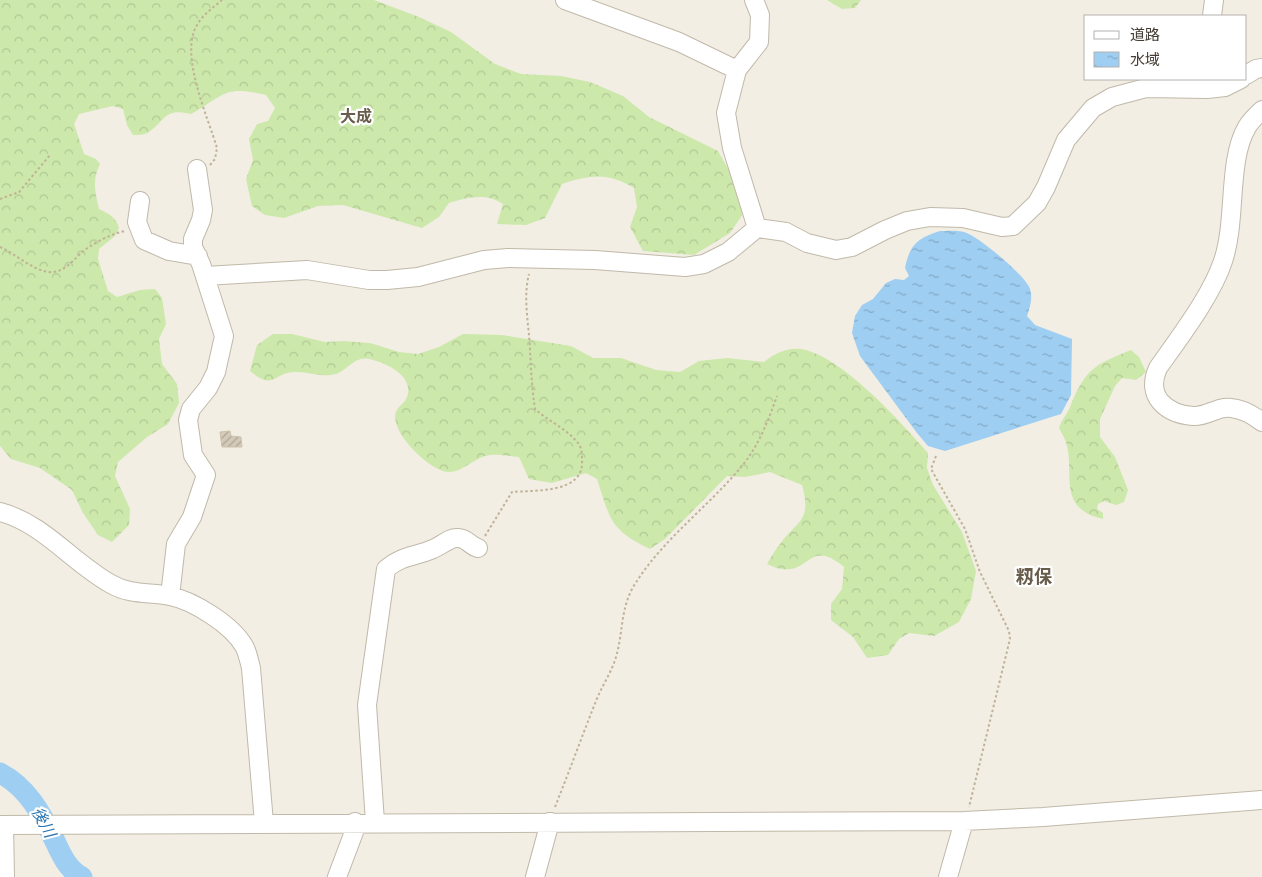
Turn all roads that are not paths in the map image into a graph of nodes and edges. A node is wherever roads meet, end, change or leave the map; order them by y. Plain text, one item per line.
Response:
1 (565, 0) edge
2 (754, 0) edge
3 (1214, 0) edge
4 (1212, 15) edge
5 (1262, 68) edge
6 (737, 70) junction
7 (1247, 74) edge
8 (1238, 80) edge
9 (1191, 83) edge
10 (1262, 110) edge
11 (197, 169) road end
12 (140, 201) dead end
13 (757, 228) junction
14 (198, 256) junction
15 (205, 276) junction
16 (1262, 422) edge
17 (0, 512) edge
18 (478, 548) road end
19 (170, 596) junction
20 (1262, 800) edge
21 (964, 821) junction
22 (355, 822) junction
23 (375, 822) junction
24 (550, 822) junction
25 (264, 823) junction
26 (2, 825) edge
27 (5, 877) edge
28 (337, 877) edge
29 (535, 877) edge
30 (948, 877) edge

1 - 6 street
2 - 6 street
3 - 4 street
5 - 7 street
6 - 13 street
8 - 9 street
9 - 13 street
10 - 16 street
11 - 14 street
12 - 14 street
13 - 15 street
14 - 15 street
15 - 19 street
17 - 19 street
18 - 23 street
19 - 25 street
20 - 21 street
21 - 24 street
21 - 30 street
22 - 23 street
22 - 25 street
22 - 28 street
23 - 24 street
24 - 29 street
25 - 26 street
26 - 27 street

